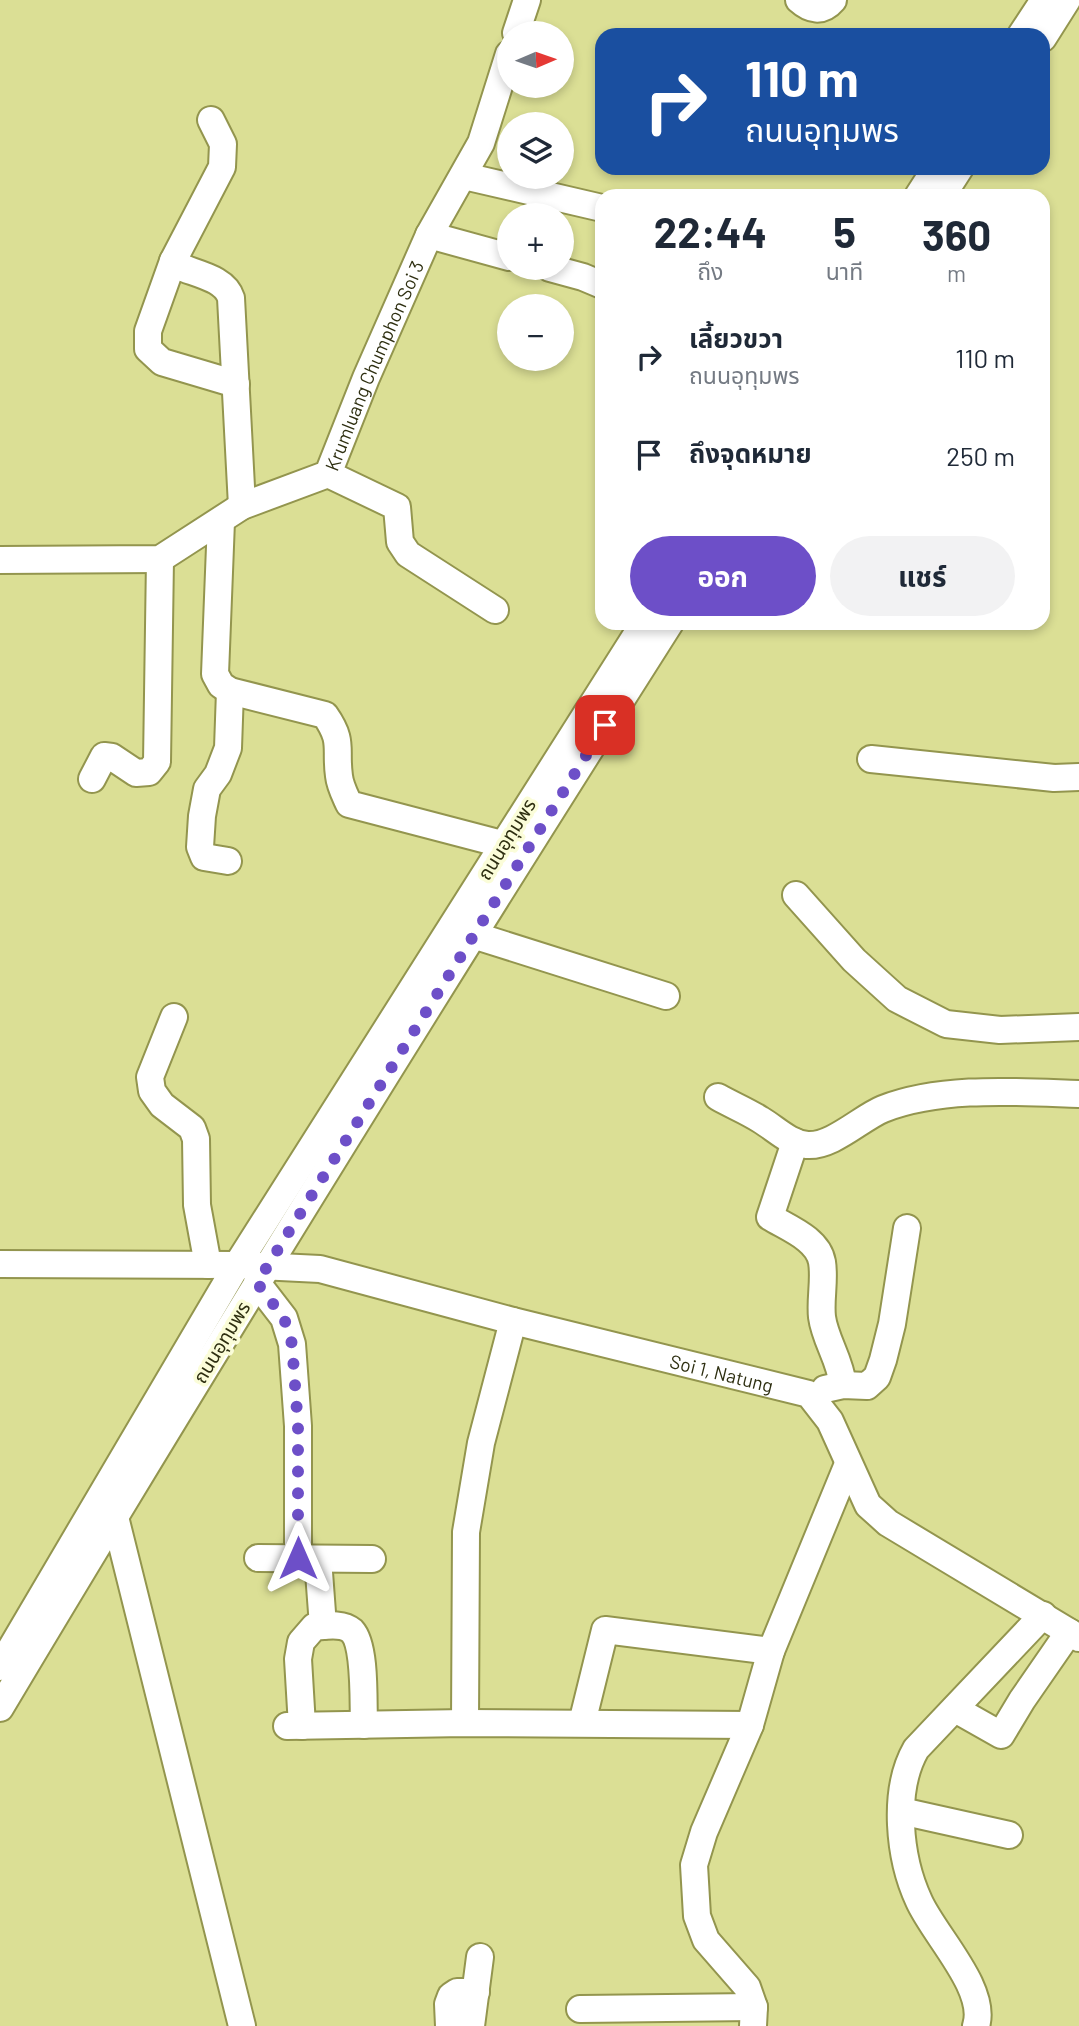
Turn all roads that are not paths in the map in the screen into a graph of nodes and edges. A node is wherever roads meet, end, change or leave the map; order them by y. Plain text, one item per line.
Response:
1 (527, 0) edge
2 (799, 0) edge
3 (833, 0) edge
4 (1044, 0) edge
5 (1067, 0) edge
6 (520, 21) edge
7 (1026, 28) edge
8 (1049, 28) edge
9 (497, 92) edge
10 (211, 120) dead end
11 (464, 176) junction
12 (595, 206) edge
13 (429, 235) junction
14 (497, 254) edge
15 (173, 261) junction
16 (574, 274) edge
17 (595, 282) edge
18 (236, 384) junction
19 (328, 474) junction
20 (231, 513) junction
21 (160, 559) junction
22 (0, 560) edge
23 (495, 610) dead end
24 (640, 630) edge
25 (666, 630) edge
26 (230, 691) junction
27 (871, 760) dead end
28 (1079, 777) edge
29 (92, 779) dead end
30 (502, 844) junction
31 (228, 861) dead end
32 (796, 895) dead end
33 (473, 935) junction
34 (666, 996) dead end
35 (174, 1017) dead end
36 (1079, 1027) edge
37 (1079, 1094) edge
38 (718, 1097) dead end
39 (795, 1142) junction
40 (907, 1228) dead end
41 (0, 1264) edge
42 (208, 1265) junction
43 (237, 1265) junction
44 (263, 1274) junction
45 (513, 1321) junction
46 (842, 1385) junction
47 (809, 1394) junction
48 (848, 1464) junction
49 (115, 1517) junction
50 (258, 1558) dead end
51 (308, 1559) junction
52 (372, 1559) dead end
53 (1043, 1615) junction
54 (323, 1626) junction
55 (1074, 1635) edge
56 (771, 1651) junction
57 (0, 1667) edge
58 (0, 1708) edge
59 (955, 1709) junction
60 (465, 1723) junction
61 (582, 1723) junction
62 (364, 1725) junction
63 (750, 1725) junction
64 (901, 1811) junction
65 (1009, 1835) dead end
66 (480, 1957) dead end
67 (476, 1992) junction
68 (580, 2009) dead end
69 (753, 2016) edge
70 (242, 2026) edge
71 (449, 2026) edge
72 (471, 2026) edge
73 (976, 2026) edge

1 - 6 street
2 - 3 street
4 - 7 street
5 - 8 street
9 - 11 street, Krumluang Chumphon Soi 3
10 - 15 street
11 - 12 street
11 - 13 street, Krumluang Chumphon Soi 3
13 - 14 street
13 - 19 street, Krumluang Chumphon Soi 3
15 - 18 street
15 - 18 street
16 - 17 street
18 - 20 street
19 - 20 street, Krumluang Chumphon Soi 3
19 - 23 street
20 - 21 street, Krumluang Chumphon Soi 3
20 - 26 street
21 - 22 street
21 - 29 street
24 - 30 street, ถนนอุทุมพร
25 - 33 street, ถนนอุทุมพร
26 - 30 street
26 - 31 street
27 - 28 street
30 - 43 street, ถนนอุทุมพร
32 - 36 street
33 - 34 street
33 - 44 street, ถนนอุทุมพร
35 - 42 street
37 - 39 street
38 - 39 street
39 - 46 street
40 - 46 street
41 - 42 street, Soi 1, Natung
42 - 43 street, Soi 1, Natung
43 - 44 street, Soi 1, Natung
43 - 57 street, ถนนอุทุมพร
44 - 45 street, Soi 1, Natung
44 - 49 street, ถนนอุทุมพร
44 - 51 street
45 - 47 street, Soi 1, Natung
45 - 60 street
46 - 47 street
47 - 48 street
48 - 53 street
48 - 56 street
49 - 58 street, ถนนอุทุมพร
49 - 70 street
50 - 51 street
51 - 52 street
51 - 54 street
53 - 55 street
53 - 59 street
54 - 62 street
54 - 62 street
55 - 59 street
56 - 61 street
56 - 63 street
59 - 64 street
60 - 61 street
60 - 62 street
61 - 63 street
63 - 69 street
64 - 65 street
64 - 73 street
66 - 67 street
67 - 71 street
67 - 72 street
68 - 69 street

